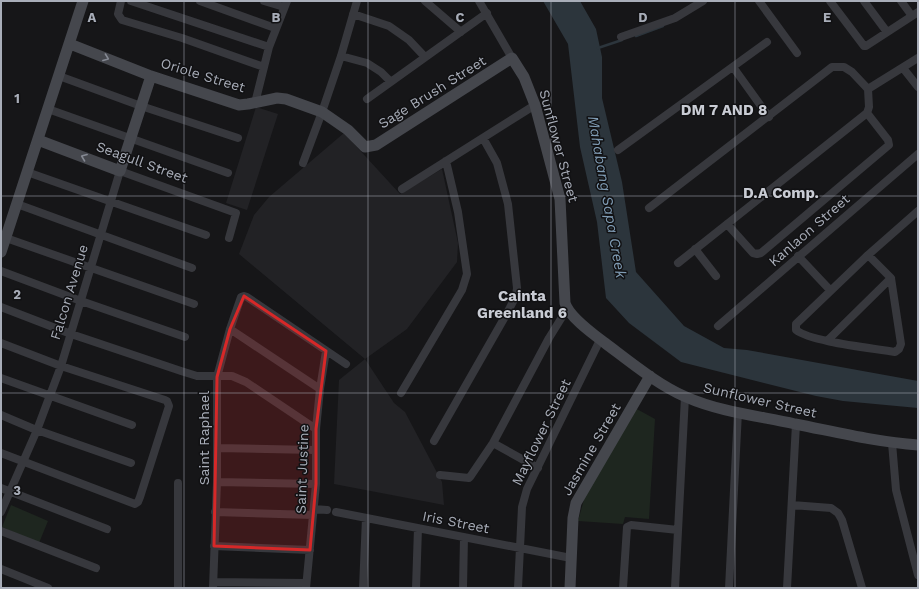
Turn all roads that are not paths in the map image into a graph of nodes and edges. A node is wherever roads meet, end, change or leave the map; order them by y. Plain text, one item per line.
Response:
1 (84, 1) edge
2 (121, 1) edge
3 (131, 1) edge
4 (200, 1) edge
5 (264, 1) edge
6 (357, 1) edge
7 (425, 1) edge
8 (479, 1) edge
9 (703, 1) edge
10 (758, 1) edge
11 (830, 1) edge
12 (864, 1) edge
13 (901, 1) edge
14 (285, 4) edge
15 (353, 14) junction
16 (487, 14) junction
17 (915, 14) edge
18 (276, 28) junction
19 (461, 32) junction
20 (887, 32) junction
21 (621, 37) dead end
22 (766, 42) dead end
23 (70, 44) junction
24 (269, 47) junction
25 (797, 53) dead end
26 (341, 56) junction
27 (425, 57) junction
28 (512, 58) junction
29 (918, 58) edge
30 (264, 67) junction
31 (733, 67) junction
32 (903, 68) junction
33 (59, 76) junction
34 (152, 76) junction
35 (391, 82) junction
36 (918, 87) edge
37 (868, 89) junction
38 (367, 99) dead end
39 (255, 103) junction
40 (535, 105) junction
41 (141, 106) junction
42 (48, 109) junction
43 (322, 112) junction
44 (867, 112) junction
45 (769, 117) junction
46 (238, 138) dead end
47 (483, 138) junction
48 (130, 139) junction
49 (38, 140) junction
50 (366, 147) joint
51 (618, 150) dead end
52 (918, 154) edge
53 (446, 161) junction
54 (303, 163) dead end
55 (120, 171) junction
56 (27, 172) junction
57 (228, 173) dead end
58 (402, 188) dead end
59 (111, 202) junction
60 (17, 204) junction
61 (649, 208) dead end
62 (916, 216) edge
63 (727, 224) junction
64 (206, 235) dead end
65 (102, 236) junction
66 (6, 238) junction
67 (229, 238) dead end
68 (695, 249) junction
69 (1, 252) edge
70 (868, 255) junction
71 (798, 256) junction
72 (678, 263) dead end
73 (92, 268) junction
74 (192, 268) dead end
75 (1, 271) edge
76 (716, 276) dead end
77 (891, 278) junction
78 (830, 290) junction
79 (81, 301) junction
80 (194, 304) dead end
81 (1, 307) edge
82 (567, 309) junction
83 (718, 326) dead end
84 (230, 329) junction
85 (72, 334) junction
86 (185, 337) dead end
87 (600, 340) junction
88 (828, 340) junction
89 (1, 343) edge
90 (326, 352) junction
91 (346, 364) dead end
92 (61, 366) junction
93 (650, 376) junction
94 (217, 377) junction
95 (1, 378) edge
96 (320, 389) junction
97 (401, 393) dead end
98 (51, 396) junction
99 (685, 397) junction
100 (738, 412) junction
101 (1, 415) edge
102 (796, 424) junction
103 (132, 425) dead end
104 (316, 429) junction
105 (37, 430) junction
106 (434, 441) dead end
107 (493, 443) junction
108 (892, 443) junction
109 (918, 445) edge
110 (217, 448) junction
111 (315, 450) junction
112 (1, 453) edge
113 (24, 462) junction
114 (131, 463) dead end
115 (538, 468) junction
116 (440, 475) dead end
117 (217, 482) junction
118 (178, 483) dead end
119 (316, 484) junction
120 (1, 488) edge
121 (10, 492) junction
122 (792, 505) junction
123 (327, 510) dead end
124 (1, 512) edge
125 (215, 512) junction
126 (314, 512) junction
127 (336, 512) dead end
128 (366, 518) junction
129 (418, 528) junction
130 (107, 529) dead end
131 (678, 530) junction
132 (1, 531) edge
133 (464, 537) junction
134 (214, 546) junction
135 (520, 548) junction
136 (310, 550) junction
137 (571, 558) junction
138 (96, 568) dead end
139 (1, 569) edge
140 (918, 574) edge
141 (214, 585) edge
142 (306, 585) edge
143 (48, 588) edge
144 (178, 588) edge
145 (363, 588) edge
146 (416, 588) edge
147 (463, 588) edge
148 (518, 588) edge
149 (570, 588) edge
150 (623, 588) edge
151 (675, 588) edge
152 (729, 588) edge
153 (787, 588) edge
154 (862, 588) edge

1 - 23 street
2 - 30 street
3 - 24 street
4 - 18 street
5 - 14 street
6 - 15 street
7 - 19 street
8 - 16 street, Sunflower Street
9 - 21 street
10 - 25 street
11 - 20 street
12 - 20 street
13 - 17 street
14 - 18 street
15 - 26 street
15 - 27 street
16 - 19 street
16 - 28 street, Sunflower Street
17 - 20 street
18 - 24 street
19 - 27 street
22 - 31 street
23 - 33 street
23 -> 34 street, Oriole Street
24 - 30 street
26 - 35 street
26 - 43 street
27 - 35 street
28 - 40 street, Sunflower Street
28 - 50 street, Sage Brush Street
29 - 32 street
30 - 39 street
31 - 45 street
31 - 51 street
32 - 36 street
32 - 37 street
33 - 41 street
33 - 42 street
34 - 39 street, Oriole Street
34 - 41 street, Falcon Avenue
35 - 38 street
37 - 44 street
37 - 45 street
39 - 43 street, Oriole Street
40 - 47 street
40 - 82 street, Sunflower Street
41 - 46 street
41 - 48 street, Falcon Avenue
42 - 48 street
42 - 49 street
43 - 50 street, Oriole Street
43 - 54 street
44 - 63 street
44 - 63 street
45 - 61 street
47 - 53 street
47 - 106 street
48 - 55 street, Falcon Avenue
48 - 57 street
55 -> 49 street, Seagull Street
49 - 56 street
52 - 71 street, Kanlaon Street
53 - 58 street
53 - 97 street
55 - 59 street, Falcon Avenue
55 - 67 street, Seagull Street
56 - 59 street
56 - 60 street
59 - 64 street
59 - 65 street, Falcon Avenue
60 - 65 street
60 - 66 street
62 - 70 street
63 - 68 street
65 - 73 street, Falcon Avenue
65 - 74 street
66 - 69 street
66 - 73 street
68 - 72 street
68 - 76 street
70 - 77 street
70 - 78 street
71 - 78 street
71 - 83 street, Kanlaon Street
73 - 79 street, Falcon Avenue
73 - 80 street
75 - 79 street
77 - 88 street
77 - 88 street
78 - 88 street
79 - 85 street, Falcon Avenue
79 - 86 street
81 - 85 street
82 - 87 street, Sunflower Street
82 - 107 street
84 - 90 street, Saint Raphael
84 - 94 street, Saint Raphael
84 - 96 street
85 - 92 street, Falcon Avenue
85 - 94 street
87 - 93 street, Sunflower Street
87 - 115 street, Mayflower Street
89 - 92 street
90 - 91 street
90 - 96 street, Saint Justine
92 - 98 street, Falcon Avenue
92 - 113 street
93 - 99 street, Sunflower Street
93 - 137 street, Jasmine Street
94 - 104 street
94 - 110 street, Saint Raphael
95 - 98 street
96 - 104 street, Saint Justine
98 - 103 street
98 - 105 street, Falcon Avenue
99 - 100 street, Sunflower Street
99 - 131 street
100 - 102 street, Sunflower Street
100 - 152 street
101 - 105 street
102 - 108 street, Sunflower Street
102 - 122 street
104 - 111 street, Saint Justine
105 - 113 street, Falcon Avenue
105 - 114 street
107 - 115 street
107 - 116 street
108 - 109 street, Sunflower Street
108 - 140 street
110 - 111 street
110 - 117 street, Saint Raphael
111 - 119 street, Saint Justine
112 - 113 street
113 - 121 street, Falcon Avenue
115 - 135 street, Mayflower Street
117 - 119 street
117 - 125 street, Saint Raphael
118 - 144 street
119 - 126 street, Saint Justine
120 - 121 street
121 - 124 street, Falcon Avenue
121 - 130 street
122 - 153 street
122 - 154 street
123 - 126 street
125 - 126 street
125 - 134 street, Saint Raphael
126 - 136 street, Saint Justine
127 - 128 street, Iris Street
128 - 129 street, Iris Street
128 - 145 street
129 - 133 street, Iris Street
129 - 146 street
131 - 150 street
131 - 151 street
132 - 138 street
133 - 135 street, Iris Street
133 - 147 street
134 - 136 street
134 - 141 street, Saint Raphael
135 - 137 street, Iris Street
135 - 148 street, Mayflower Street
136 - 142 street, Saint Justine
137 - 149 street, Jasmine Street
139 - 143 street
141 - 142 street

